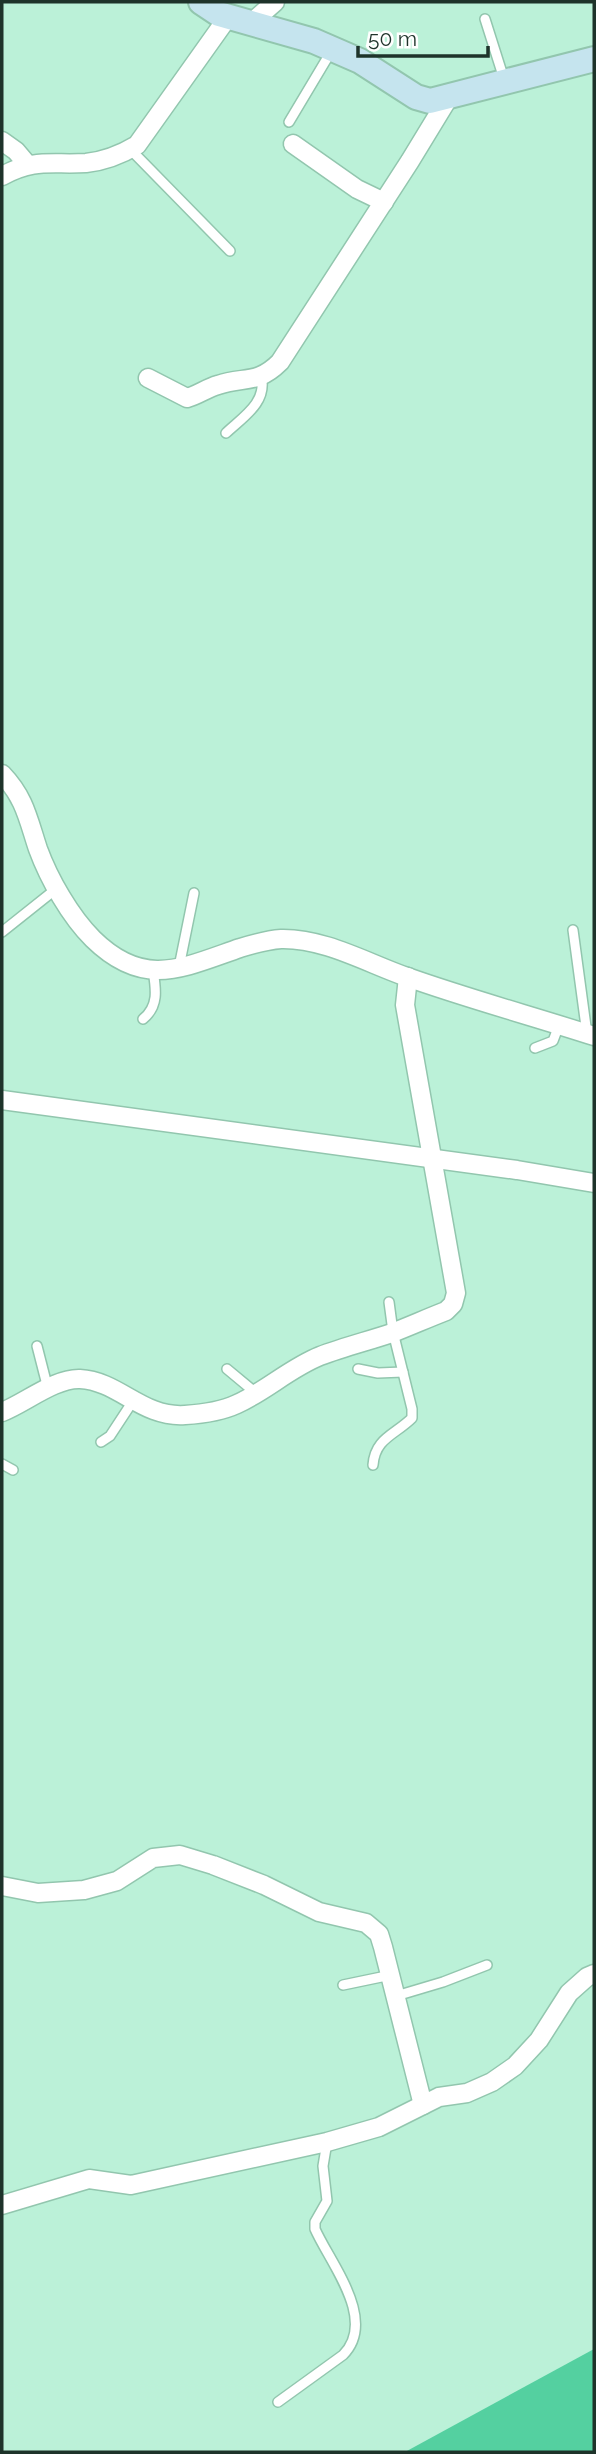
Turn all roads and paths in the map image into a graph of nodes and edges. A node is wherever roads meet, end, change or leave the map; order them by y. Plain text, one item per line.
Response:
1 (201, 2) edge
2 (275, 2) edge
3 (485, 19) dead end
4 (239, 20) junction
5 (332, 49) junction
6 (594, 59) edge
7 (505, 81) junction
8 (449, 97) junction
9 (289, 122) dead end
10 (2, 141) edge
11 (293, 144) dead end
12 (130, 149) junction
13 (27, 164) junction
14 (2, 176) edge
15 (384, 202) junction
16 (230, 251) dead end
17 (261, 376) junction
18 (148, 378) dead end
19 (226, 433) dead end
20 (2, 774) edge
21 (56, 889) junction
22 (194, 893) dead end
23 (573, 930) dead end
24 (2, 932) edge
25 (179, 967) junction
26 (153, 970) junction
27 (408, 977) junction
28 (143, 1019) dead end
29 (555, 1024) junction
30 (591, 1035) edge
31 (535, 1048) dead end
32 (2, 1100) edge
33 (433, 1158) junction
34 (594, 1182) edge
35 (389, 1302) dead end
36 (393, 1332) junction
37 (37, 1346) dead end
38 (227, 1369) dead end
39 (358, 1369) dead end
40 (402, 1372) junction
41 (48, 1389) junction
42 (257, 1394) junction
43 (133, 1401) junction
44 (2, 1412) edge
45 (101, 1441) dead end
46 (2, 1464) edge
47 (373, 1465) dead end
48 (13, 1470) dead end
49 (2, 1886) edge
50 (487, 1965) dead end
51 (594, 1974) edge
52 (391, 1975) junction
53 (343, 1985) dead end
54 (396, 1996) junction
55 (423, 2105) junction
56 (327, 2142) junction
57 (2, 2205) edge
58 (278, 2402) dead end

1 - 4 street
2 - 4 street
3 - 7 lane
4 - 5 street
4 - 12 street
5 - 8 street
5 - 9 lane
6 - 7 street
7 - 8 street
8 - 15 street
10 - 13 street
11 - 15 street
12 - 13 street
12 - 16 lane
13 - 14 street
15 - 17 street
17 - 18 street
17 - 19 lane
20 - 21 street
21 - 24 lane
21 - 26 street
22 - 25 lane
23 - 30 lane
25 - 26 street
25 - 27 street
26 - 28 lane
27 - 29 street
27 - 33 street
29 - 30 street
29 - 31 lane
32 - 33 street
33 - 34 street
33 - 36 street
35 - 36 lane
36 - 40 lane
36 - 42 street
37 - 41 lane
38 - 42 lane
39 - 40 lane
40 - 47 lane
41 - 43 street
41 - 44 street
42 - 43 street
43 - 45 lane
46 - 48 lane
49 - 52 street
50 - 54 lane
51 - 55 street
52 - 53 lane
52 - 54 street
54 - 55 street
55 - 56 street
56 - 57 street
56 - 58 lane

